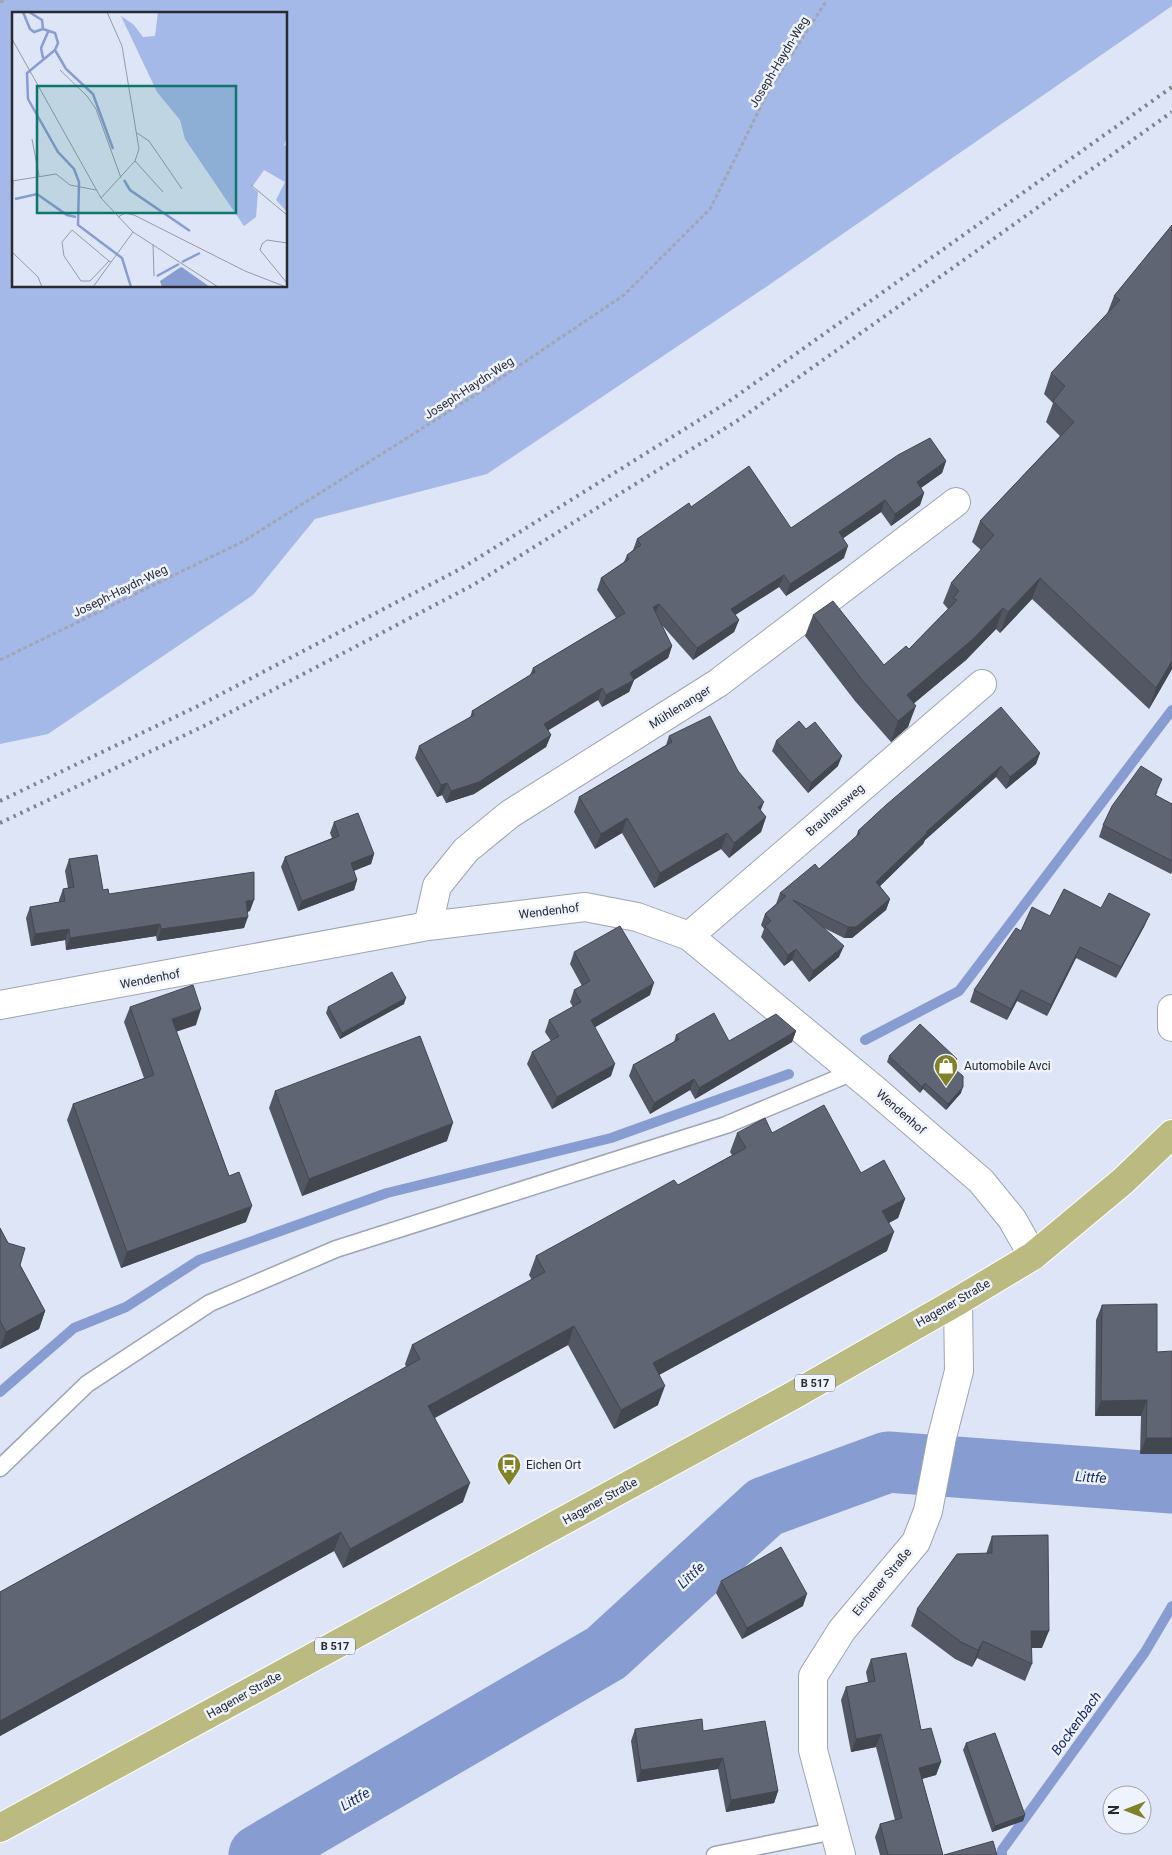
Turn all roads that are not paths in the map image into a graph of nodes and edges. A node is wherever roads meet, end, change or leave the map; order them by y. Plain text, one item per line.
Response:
1 (956, 502) dead end
2 (982, 684) dead end
3 (428, 926) junction
4 (689, 936) junction
5 (0, 1005) edge
6 (1172, 1009) edge
7 (1172, 1027) edge
8 (853, 1072) junction
9 (1172, 1134) edge
10 (1033, 1256) junction
11 (958, 1301) junction
12 (0, 1468) edge
13 (0, 1828) edge
14 (838, 1843) edge
15 (715, 1855) edge

1 - 3 street, Mühlenanger
2 - 4 street, Brauhausweg
3 - 4 street, Wendenhof
3 - 5 street, Wendenhof
4 - 8 street, Wendenhof
6 - 7 street
8 - 10 street, Wendenhof
8 - 12 lane
9 - 10 main road, Hagener Straße / B 517
10 - 11 main road, Hagener Straße / B 517
11 - 13 main road, Hagener Straße / B 517
11 - 14 street, Eichener Straße
14 - 15 lane

